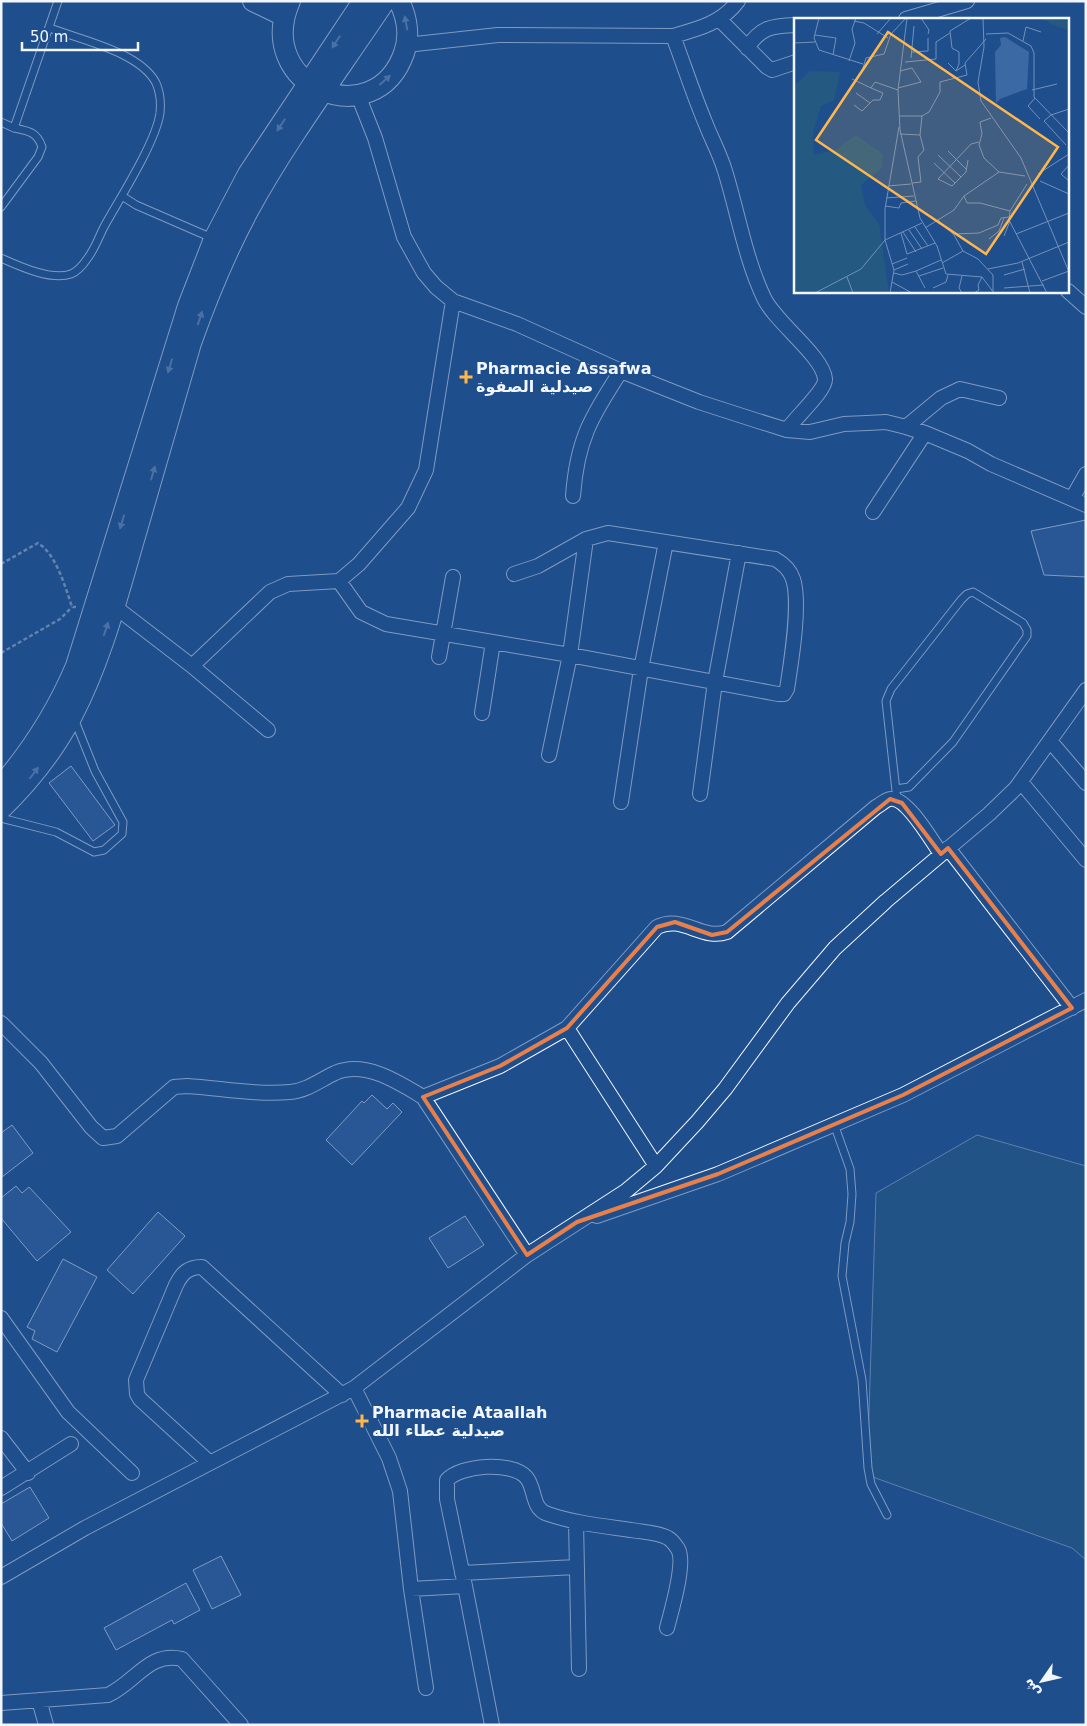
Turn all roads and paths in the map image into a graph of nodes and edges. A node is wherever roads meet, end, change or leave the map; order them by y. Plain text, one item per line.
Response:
1 (58, 1) edge
2 (253, 1) edge
3 (363, 1) edge
4 (385, 1) edge
5 (399, 1) edge
6 (738, 1) edge
7 (967, 1) edge
8 (286, 8) edge
9 (909, 18) edge
10 (719, 19) junction
11 (794, 25) edge
12 (50, 28) junction
13 (673, 36) junction
14 (406, 45) junction
15 (747, 48) junction
16 (794, 63) edge
17 (316, 89) junction
18 (358, 95) junction
19 (1, 122) edge
20 (14, 128) junction
21 (122, 196) junction
22 (1, 207) edge
23 (214, 239) junction
24 (1, 258) edge
25 (1069, 292) edge
26 (453, 301) junction
27 (1086, 307) edge
28 (621, 371) junction
29 (999, 398) dead end
30 (906, 427) junction
31 (787, 430) junction
32 (925, 433) junction
33 (1086, 474) edge
34 (573, 496) dead end
35 (1073, 497) junction
36 (1086, 504) edge
37 (873, 512) dead end
38 (586, 539) junction
39 (666, 542) junction
40 (739, 553) junction
41 (1, 564) edge
42 (514, 574) dead end
43 (453, 577) dead end
44 (339, 581) junction
45 (72, 607) junction
46 (105, 608) junction
47 (441, 634) junction
48 (493, 642) junction
49 (1, 653) edge
50 (570, 655) junction
51 (439, 657) dead end
52 (192, 666) junction
53 (641, 669) junction
54 (715, 682) junction
55 (1086, 690) edge
56 (64, 695) junction
57 (482, 713) dead end
58 (72, 715) junction
59 (268, 730) dead end
60 (1051, 742) junction
61 (549, 755) dead end
62 (1021, 782) junction
63 (1086, 783) edge
64 (1, 786) edge
65 (700, 794) dead end
66 (896, 795) junction
67 (621, 802) dead end
68 (1, 809) edge
69 (1, 818) edge
70 (944, 851) junction
71 (1086, 860) edge
72 (1086, 1000) edge
73 (1072, 1008) junction
74 (1, 1023) edge
75 (567, 1028) junction
76 (423, 1097) junction
77 (834, 1124) junction
78 (656, 1166) junction
79 (577, 1222) junction
80 (528, 1255) junction
81 (1, 1318) edge
82 (348, 1392) junction
83 (1, 1438) edge
84 (71, 1444) dead end
85 (210, 1463) junction
86 (28, 1473) junction
87 (132, 1473) dead end
88 (1, 1488) edge
89 (887, 1515) dead end
90 (576, 1522) junction
91 (576, 1567) junction
92 (1, 1577) edge
93 (464, 1579) junction
94 (411, 1589) junction
95 (667, 1628) dead end
96 (579, 1669) dead end
97 (426, 1688) dead end
98 (39, 1700) junction
99 (1, 1703) edge
100 (46, 1725) edge
101 (241, 1725) edge
102 (492, 1725) edge

1 - 12 lane
2 - 8 main road
3 -> 17 main road
4 - 17 main road
14 -> 5 main road
6 - 10 street
7 - 9 street
8 - 17 main road
10 - 13 street
10 - 15 street
11 - 15 street
12 - 20 lane
12 - 21 lane
13 - 14 street
13 - 31 street
18 -> 14 main road
15 - 16 street
17 - 18 main road
17 -> 23 main road
46 -> 17 main road
18 - 26 street
19 - 20 lane
20 - 22 lane
21 - 23 lane
21 - 24 lane
23 -> 46 main road
25 - 27 street
26 - 28 street
26 - 44 street
28 - 31 street
28 - 34 street
29 - 30 street
30 - 31 street
30 - 32 street
32 - 35 street
32 - 37 street
33 - 35 street
35 - 36 street
38 - 39 street
38 - 42 street
38 - 50 street
39 - 40 street
39 - 53 street
40 - 54 street
40 - 54 street
41 - 45 path
43 - 47 street
44 - 47 street
44 - 52 street
45 - 46 path
45 - 49 path
46 - 52 street
46 - 56 main road
58 -> 46 main road
47 - 48 street
47 - 51 street
48 - 50 street
48 - 57 street
50 - 53 street
50 - 61 street
52 - 59 street
53 - 54 street
53 - 67 street
54 - 65 street
55 - 60 street
56 - 58 lane
56 - 64 main road
68 -> 58 main road
58 - 69 lane
60 - 62 street
60 - 63 street
62 - 70 street
62 - 71 street
66 - 66 lane
66 - 70 street
66 - 75 street
70 - 73 street
70 - 78 street
72 - 73 street
73 - 77 street
74 - 76 street
75 - 76 street
75 - 78 street
76 - 80 street
77 - 79 street
77 - 89 lane
78 - 79 street
79 - 80 street
80 - 82 street
81 - 87 street
82 - 85 street
82 - 85 street
82 - 94 street
83 - 86 street
84 - 86 street
85 - 92 street
86 - 88 street
90 - 91 street
90 - 93 street
90 - 95 street
91 - 93 street
91 - 96 street
93 - 94 street
93 - 102 street
94 - 97 street
98 - 99 street
98 - 100 street
98 - 101 street

